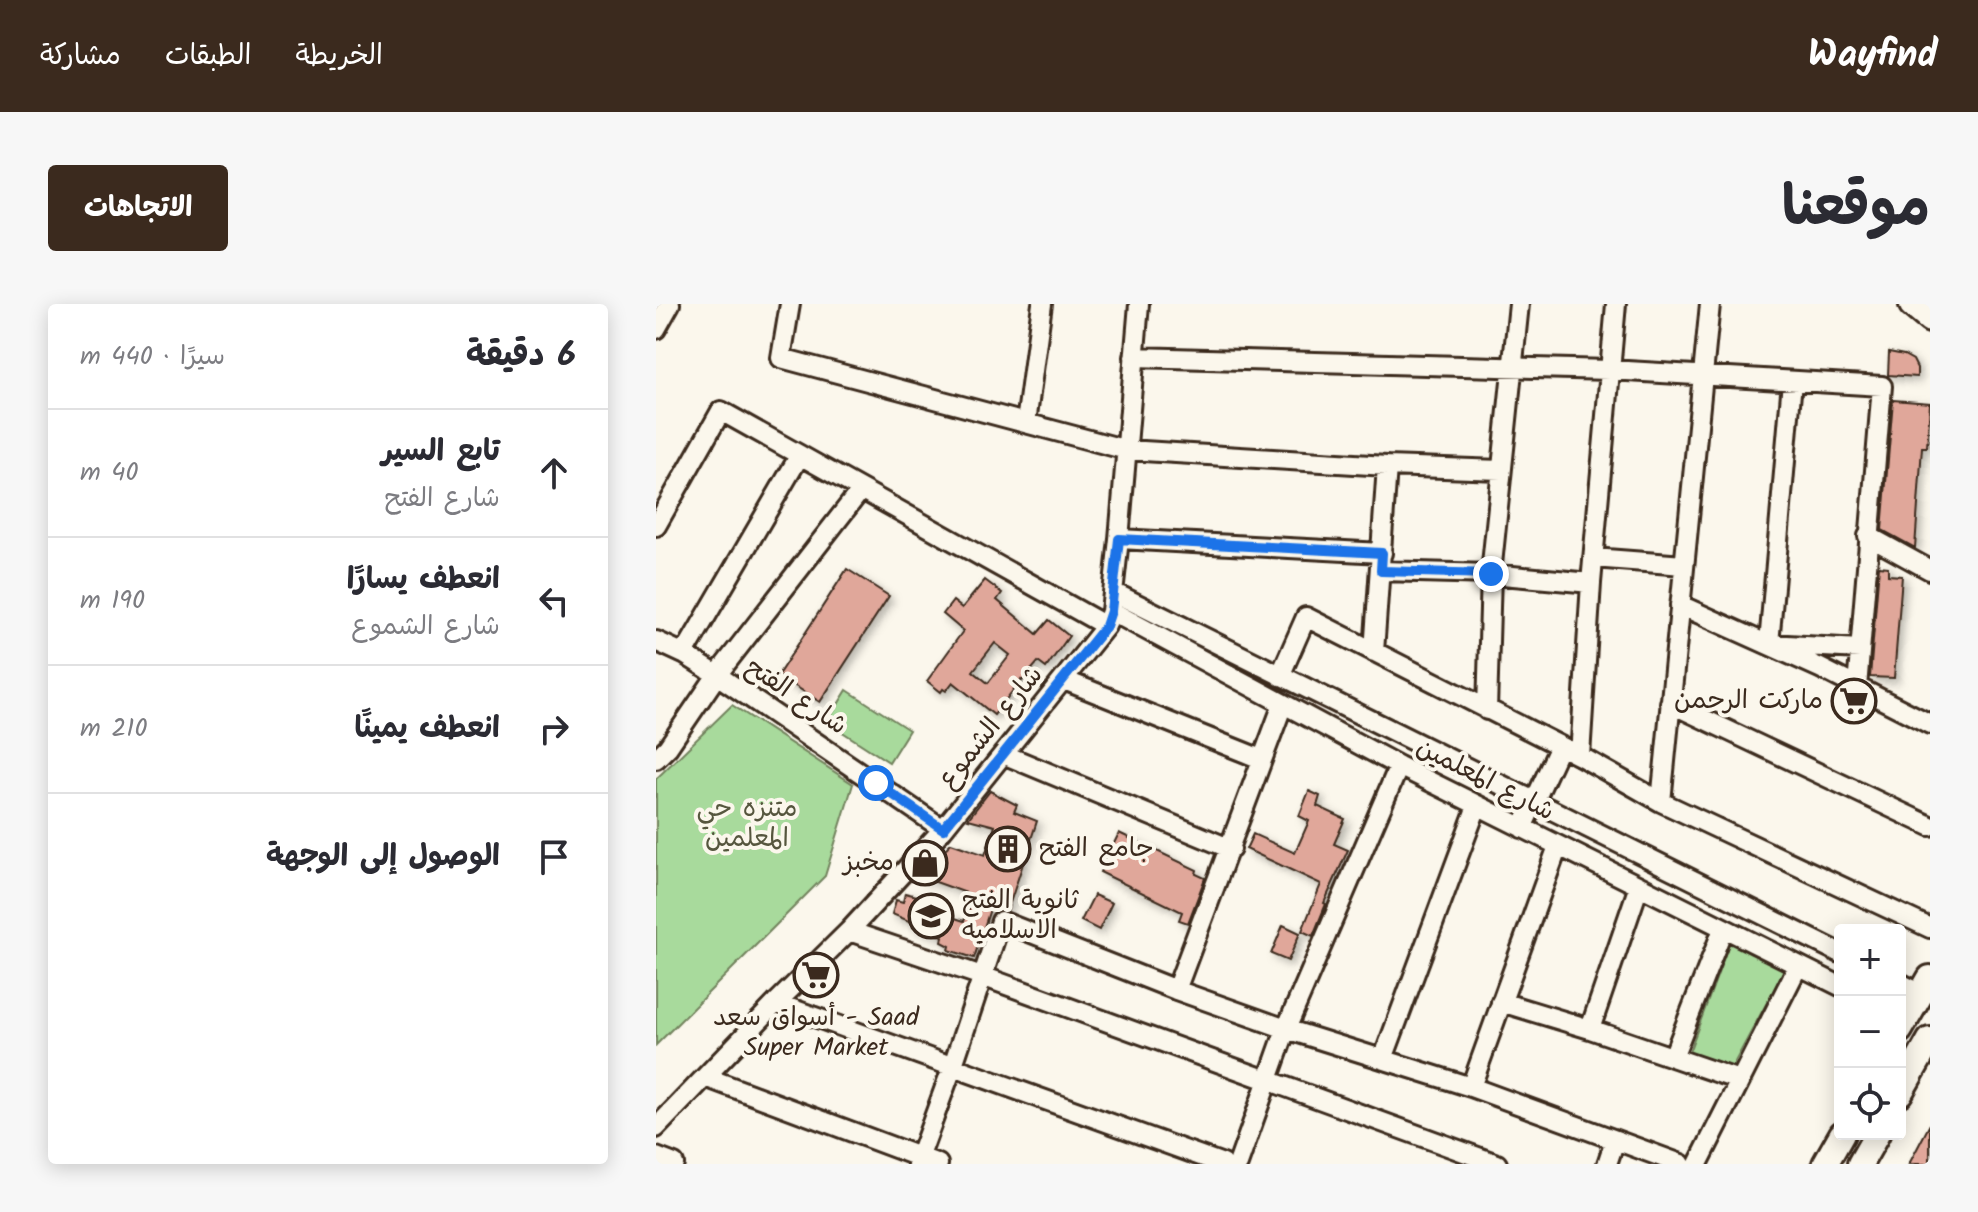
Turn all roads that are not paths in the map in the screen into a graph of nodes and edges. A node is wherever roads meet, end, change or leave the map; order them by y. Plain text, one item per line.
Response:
1 (670, 304) edge
2 (790, 304) edge
3 (1042, 304) edge
4 (1139, 304) edge
5 (1519, 304) edge
6 (1616, 304) edge
7 (1710, 304) edge
8 (1910, 304) edge
9 (1930, 309) edge
10 (1930, 320) edge
11 (656, 329) edge
12 (1134, 357) junction
13 (1512, 368) junction
14 (1610, 370) junction
15 (1703, 375) junction
16 (1792, 381) junction
17 (1026, 423) junction
18 (1127, 450) junction
19 (800, 455) junction
20 (1387, 466) junction
21 (1501, 470) junction
22 (860, 491) junction
23 (656, 526) edge
24 (1868, 536) junction
25 (1119, 539) junction
26 (1593, 558) junction
27 (1382, 562) junction
28 (1684, 565) junction
29 (1930, 570) edge
30 (1491, 574) junction
31 (1591, 583) junction
32 (1680, 605) junction
33 (1110, 610) junction
34 (656, 641) edge
35 (1769, 644) junction
36 (1860, 649) junction
37 (1374, 652) junction
38 (684, 654) junction
39 (717, 675) junction
40 (1280, 676) junction
41 (1064, 680) junction
42 (1857, 688) junction
43 (1670, 703) junction
44 (1283, 704) junction
45 (1487, 710) junction
46 (1930, 724) edge
47 (1560, 746) junction
48 (660, 749) edge
49 (1003, 754) junction
50 (1580, 756) junction
51 (1261, 759) junction
52 (1399, 766) junction
53 (1535, 802) junction
54 (1661, 802) junction
55 (1477, 806) junction
56 (1930, 826) edge
57 (1522, 828) junction
58 (943, 829) junction
59 (1558, 846) junction
60 (1231, 849) junction
61 (1639, 886) junction
62 (1930, 928) edge
63 (1723, 929) junction
64 (849, 931) junction
65 (1834, 950) edge
66 (1798, 966) junction
67 (982, 976) junction
68 (1834, 983) edge
69 (1917, 985) edge
70 (1176, 990) junction
71 (1501, 1002) junction
72 (776, 1003) junction
73 (1906, 1011) edge
74 (1286, 1029) junction
75 (1590, 1029) junction
76 (1930, 1040) edge
77 (1673, 1057) junction
78 (1383, 1059) junction
79 (952, 1068) junction
80 (705, 1077) junction
81 (1739, 1080) junction
82 (1267, 1082) junction
83 (1906, 1082) edge
84 (1471, 1087) junction
85 (656, 1128) edge
86 (1615, 1140) junction
87 (1839, 1140) edge
88 (1874, 1140) edge
89 (656, 1157) edge
90 (918, 1161) edge
91 (674, 1164) edge
92 (938, 1164) edge
93 (1223, 1164) edge
94 (1238, 1164) edge
95 (1497, 1164) edge
96 (1607, 1164) edge
97 (1681, 1164) edge
98 (1698, 1164) edge
99 (1825, 1164) edge
100 (1860, 1164) edge

1 - 11 street
2 - 17 street
3 - 17 street
4 - 12 street
5 - 13 street
6 - 14 street
7 - 15 street
8 - 9 main road
8 - 10 main road
12 - 13 street
12 - 18 street
13 - 14 street
13 - 21 street
14 - 15 street
14 - 26 street
15 - 16 street
15 - 28 street
16 - 24 street
16 - 35 street
17 - 18 street
18 - 20 street
18 - 25 street
19 - 22 street
19 - 23 street
19 - 38 street
20 - 21 street
20 - 27 street
21 - 30 street
22 - 33 street
22 - 39 street
24 - 29 street
24 - 36 street
25 - 27 street
25 - 33 street
26 - 28 street
26 - 31 street
27 - 30 street
27 - 37 street
28 - 32 street
30 - 31 street
30 - 45 street
31 - 50 street
32 - 35 street
32 - 43 street
33 - 40 street, شارع المعلمين
33 - 41 street, شارع الشموع
33 - 44 street, شارع المعلمين
34 - 38 street, شارع الفتح
35 - 36 street
35 - 42 street
36 - 42 street
37 - 40 street
37 - 45 street
38 - 39 street, شارع الفتح
39 - 48 street
39 - 58 street, شارع الفتح
40 - 53 street, شارع المعلمين
41 - 49 street, شارع الشموع
41 - 51 street
42 - 46 street
43 - 54 street
43 - 56 street
44 - 51 street
44 - 52 street, شارع المعلمين
45 - 47 street
47 - 50 street
47 - 53 street
49 - 58 street, شارع الشموع
49 - 60 street
50 - 54 street
51 - 60 street
52 - 55 street, شارع المعلمين
52 - 74 street
53 - 57 street
53 - 65 street, شارع المعلمين
54 - 62 street
55 - 57 street, شارع المعلمين
55 - 78 street
57 - 59 street, شارع المعلمين
58 - 64 street, شارع الشموع
59 - 61 street, شارع المعلمين
59 - 71 street
60 - 70 street
61 - 63 street, شارع المعلمين
61 - 75 street
63 - 66 street, شارع المعلمين
63 - 77 street
64 - 67 street
64 - 72 street, شارع الشموع
66 - 68 street, شارع المعلمين
66 - 81 street
67 - 70 street
67 - 79 street
67 - 82 street
69 - 73 main road
70 - 74 street
71 - 75 street
71 - 84 street
72 - 79 street
72 - 80 street, شارع الشموع
74 - 78 street
74 - 82 street
75 - 77 street
76 - 83 main road
77 - 81 street
78 - 84 street
79 - 90 street
79 - 93 street
80 - 85 street, شارع الشموع
80 - 90 street
81 - 98 street
82 - 94 street
82 - 95 street
84 - 86 street
86 - 96 street
86 - 97 street
87 - 99 main road
88 - 100 main road
89 - 91 street
90 - 92 street

